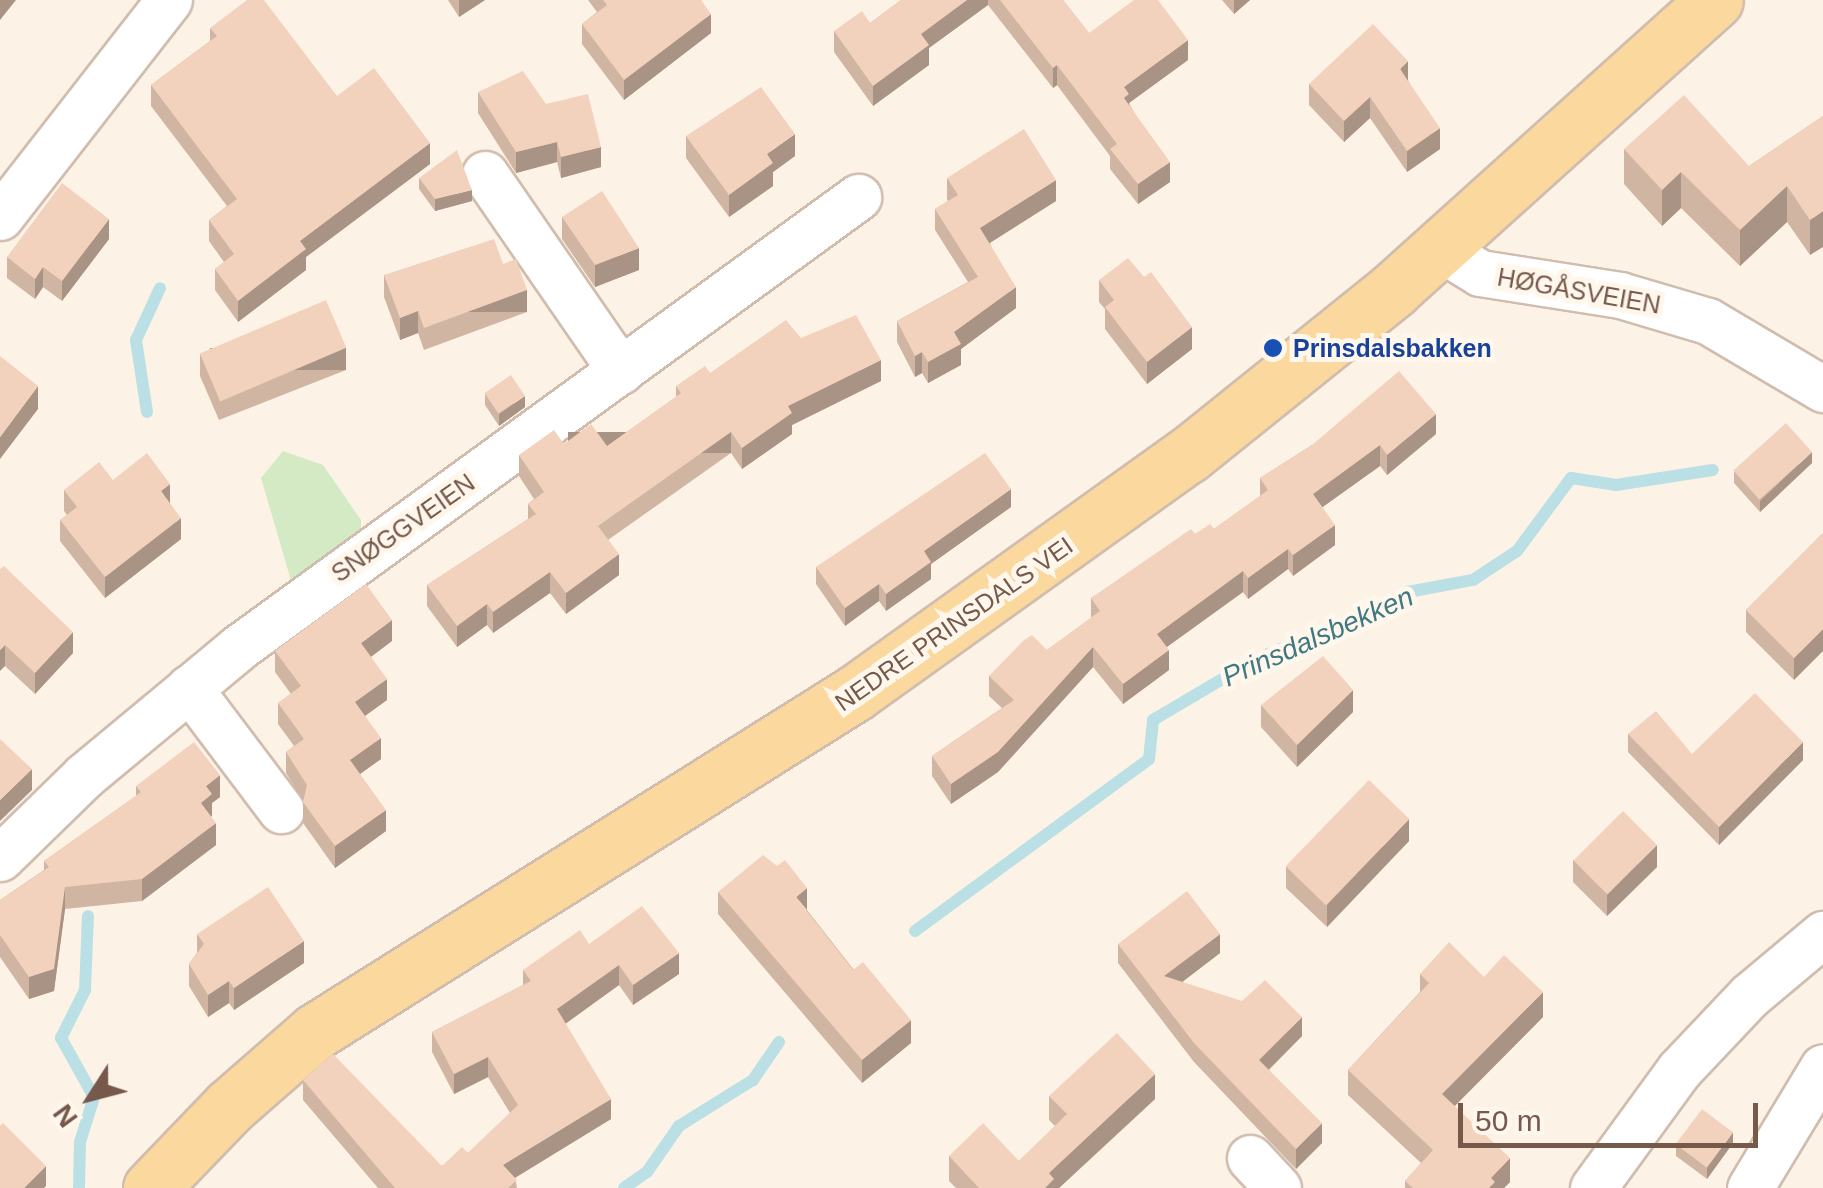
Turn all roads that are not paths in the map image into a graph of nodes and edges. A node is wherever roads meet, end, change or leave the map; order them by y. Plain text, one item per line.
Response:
1 (168, 0) edge
2 (1715, 0) edge
3 (485, 174) dead end
4 (858, 197) dead end
5 (0, 218) edge
6 (1441, 248) junction
7 (620, 371) junction
8 (1823, 390) edge
9 (189, 688) junction
10 (282, 810) dead end
11 (0, 858) edge
12 (1823, 934) edge
13 (1823, 1067) edge
14 (151, 1188) edge
15 (1594, 1188) edge
16 (1750, 1188) edge

1 - 5 street
2 - 6 main road, NEDRE PRINSDALS VEI
3 - 7 street
4 - 7 street, SNØGGVEIEN
6 - 8 street, HØGÅSVEIEN
6 - 14 main road, NEDRE PRINSDALS VEI
7 - 9 street, SNØGGVEIEN
9 - 10 street
9 - 11 street, SNØGGVEIEN
12 - 15 street
13 - 16 street

